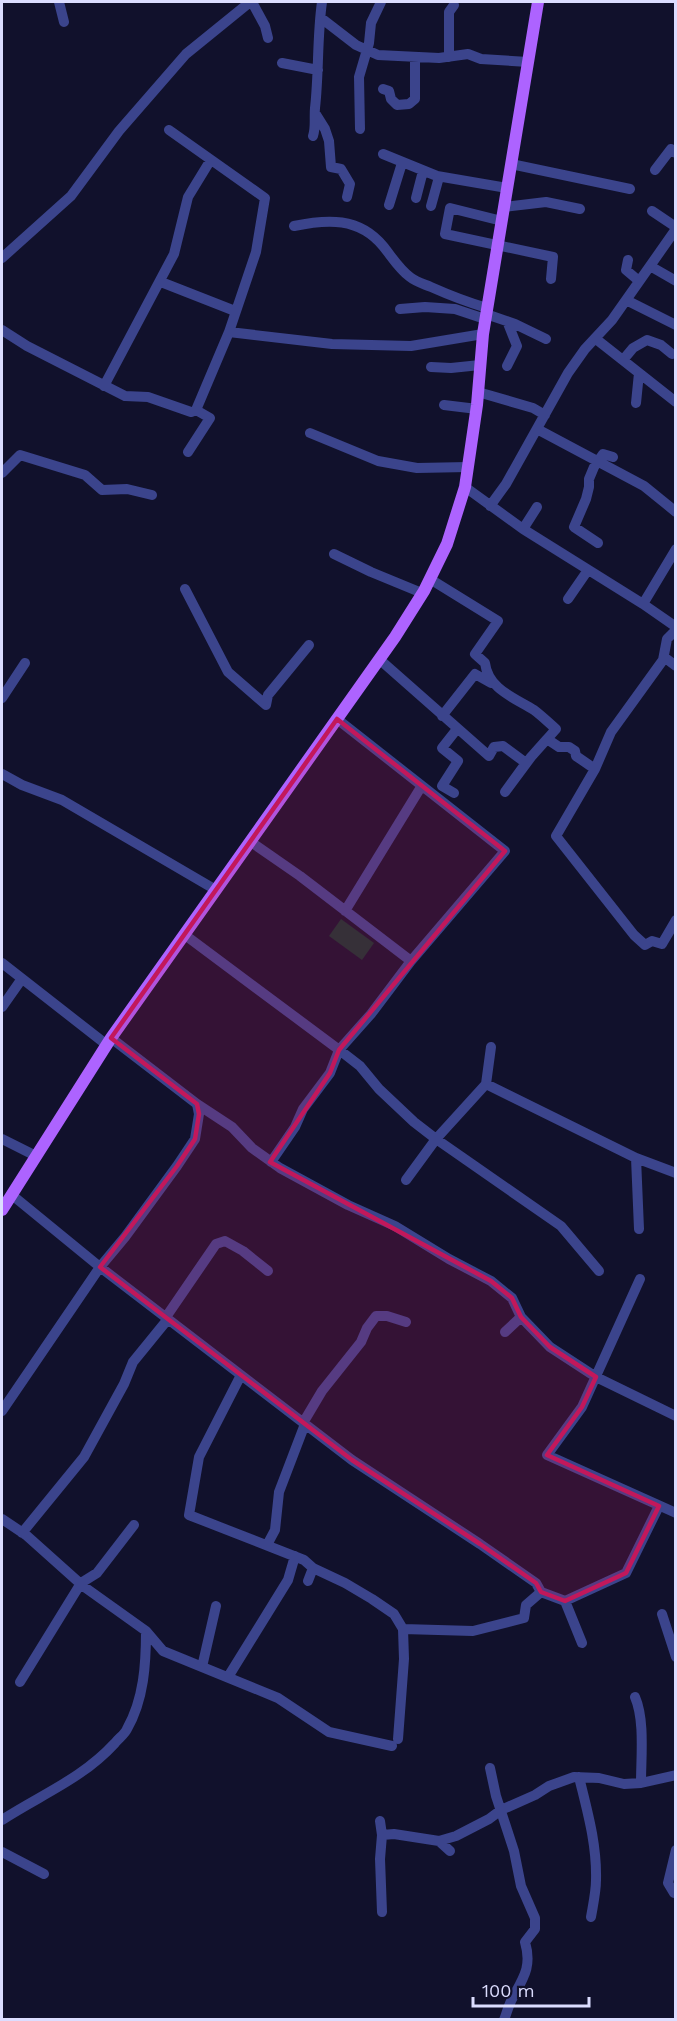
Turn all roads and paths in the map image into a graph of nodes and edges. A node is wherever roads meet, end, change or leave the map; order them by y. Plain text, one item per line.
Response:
1 (59, 2) edge
2 (251, 2) edge
3 (322, 2) edge
4 (381, 2) edge
5 (538, 2) edge
6 (454, 5) dead end
7 (321, 18) junction
8 (64, 22) dead end
9 (268, 38) dead end
10 (367, 50) junction
11 (415, 57) junction
12 (449, 57) junction
13 (528, 62) junction
14 (282, 63) dead end
15 (318, 70) junction
16 (383, 89) dead end
17 (315, 113) junction
18 (360, 129) dead end
19 (169, 130) dead end
20 (313, 136) dead end
21 (675, 153) edge
22 (383, 154) dead end
23 (210, 161) junction
24 (402, 163) junction
25 (511, 164) junction
26 (655, 170) dead end
27 (423, 171) junction
28 (439, 177) junction
29 (507, 188) junction
30 (630, 189) dead end
31 (347, 197) dead end
32 (416, 198) dead end
33 (389, 205) dead end
34 (431, 206) dead end
35 (504, 207) junction
36 (580, 209) dead end
37 (652, 211) dead end
38 (502, 221) junction
39 (294, 226) dead end
40 (675, 228) edge
41 (498, 246) junction
42 (2, 258) edge
43 (628, 260) dead end
44 (650, 266) junction
45 (551, 279) dead end
46 (639, 280) junction
47 (675, 281) edge
48 (161, 282) junction
49 (626, 300) junction
50 (400, 309) dead end
51 (235, 311) junction
52 (486, 314) junction
53 (507, 321) junction
54 (675, 325) edge
55 (2, 330) edge
56 (229, 332) junction
57 (483, 334) junction
58 (546, 339) dead end
59 (596, 339) junction
60 (672, 354) dead end
61 (623, 360) junction
62 (480, 365) junction
63 (507, 366) dead end
64 (431, 367) dead end
65 (639, 373) junction
66 (104, 386) junction
67 (478, 392) junction
68 (675, 402) edge
69 (636, 403) dead end
70 (444, 405) dead end
71 (477, 409) junction
72 (196, 410) junction
73 (544, 415) junction
74 (537, 429) junction
75 (310, 433) dead end
76 (188, 452) dead end
77 (613, 457) dead end
78 (597, 461) junction
79 (468, 466) junction
80 (2, 473) edge
81 (465, 488) junction
82 (152, 495) dead end
83 (490, 506) junction
84 (537, 507) dead end
85 (675, 512) edge
86 (523, 529) junction
87 (598, 543) dead end
88 (675, 549) edge
89 (334, 554) dead end
90 (588, 570) junction
91 (430, 579) junction
92 (185, 589) dead end
93 (422, 593) junction
94 (568, 599) dead end
95 (643, 604) junction
96 (675, 628) edge
97 (309, 645) dead end
98 (664, 657) junction
99 (379, 658) junction
100 (25, 663) dead end
101 (675, 666) edge
102 (494, 685) junction
103 (2, 698) edge
104 (442, 716) junction
105 (337, 719) junction
106 (457, 729) junction
107 (531, 757) junction
108 (595, 769) junction
109 (2, 774) edge
110 (420, 781) junction
111 (454, 793) dead end
112 (251, 842) junction
113 (216, 891) junction
114 (345, 911) junction
115 (675, 920) edge
116 (184, 935) junction
117 (411, 961) junction
118 (2, 963) edge
119 (21, 980) junction
120 (2, 1006) edge
121 (109, 1041) junction
122 (491, 1047) dead end
123 (339, 1050) junction
124 (486, 1084) junction
125 (197, 1104) junction
126 (2, 1139) edge
127 (436, 1139) junction
128 (36, 1156) junction
129 (636, 1158) junction
130 (271, 1161) junction
131 (675, 1173) edge
132 (406, 1180) dead end
133 (12, 1195) junction
134 (2, 1210) edge
135 (639, 1229) dead end
136 (100, 1267) junction
137 (268, 1271) dead end
138 (599, 1271) dead end
139 (640, 1279) dead end
140 (521, 1317) junction
141 (167, 1318) junction
142 (406, 1322) dead end
143 (505, 1332) dead end
144 (241, 1375) junction
145 (596, 1377) junction
146 (2, 1411) edge
147 (675, 1416) edge
148 (304, 1424) junction
149 (659, 1506) junction
150 (675, 1513) edge
151 (2, 1519) edge
152 (134, 1525) dead end
153 (22, 1533) junction
154 (267, 1545) junction
155 (296, 1556) junction
156 (313, 1568) junction
157 (308, 1581) dead end
158 (81, 1583) junction
159 (541, 1592) junction
160 (565, 1601) junction
161 (216, 1606) dead end
162 (662, 1614) dead end
163 (404, 1629) junction
164 (146, 1631) junction
165 (582, 1643) dead end
166 (675, 1657) edge
167 (202, 1667) junction
168 (228, 1677) junction
169 (20, 1682) dead end
170 (635, 1697) dead end
171 (490, 1768) dead end
172 (675, 1775) edge
173 (579, 1777) junction
174 (642, 1783) junction
175 (501, 1810) junction
176 (2, 1820) edge
177 (380, 1821) dead end
178 (382, 1835) junction
179 (439, 1841) junction
180 (675, 1850) edge
181 (450, 1851) dead end
182 (2, 1852) edge
183 (44, 1874) dead end
184 (674, 1893) dead end
185 (382, 1912) dead end
186 (591, 1917) dead end
187 (504, 2019) edge

1 - 8 street
2 - 9 street
2 - 42 street
3 - 7 street
4 - 10 street
5 - 13 main road
6 - 12 street
7 - 10 street
7 - 15 street
10 - 11 street
10 - 18 street
11 - 12 street
11 - 16 street
12 - 13 street
13 - 25 main road
14 - 15 street
15 - 17 street
17 - 20 street
17 - 31 street
19 - 23 street
21 - 26 street
22 - 24 street
23 - 48 street
23 - 51 street
24 - 27 street
24 - 33 street
25 - 29 main road
25 - 30 street
27 - 28 street
27 - 32 street
28 - 29 street
28 - 34 street
29 - 35 main road
35 - 36 street
35 - 38 main road
37 - 40 street
38 - 41 main road
38 - 41 street
39 - 52 street
40 - 44 street
41 - 45 street
41 - 52 main road
43 - 46 street
44 - 46 street
44 - 47 street
46 - 49 street
48 - 51 street
48 - 66 street
49 - 54 street
49 - 59 street
50 - 52 street
51 - 56 street
52 - 53 street
52 - 57 main road
53 - 58 street
53 - 63 street
55 - 66 street
56 - 57 street
56 - 72 street
57 - 62 main road
59 - 61 street
59 - 73 street
60 - 61 street
61 - 65 street
62 - 64 street
62 - 67 main road
65 - 68 street
65 - 69 street
66 - 72 street
67 - 71 main road
67 - 73 street
70 - 71 street
71 - 79 main road
72 - 76 street
73 - 74 street
74 - 78 street
74 - 83 street
75 - 79 street
77 - 78 street
78 - 85 street
78 - 87 street
79 - 81 main road
80 - 82 street
81 - 83 street
81 - 91 main road
83 - 86 street
84 - 86 street
86 - 90 street
88 - 95 street
89 - 93 street
90 - 94 street
90 - 95 street
91 - 93 main road
91 - 102 street
92 - 97 street
93 - 99 main road
95 - 96 street
96 - 98 street
98 - 101 street
98 - 108 street
99 - 104 street
99 - 105 main road
100 - 103 street
102 - 104 street
102 - 107 street
104 - 106 street
105 - 110 street
105 - 112 main road
106 - 107 street
106 - 111 street
107 - 108 street
108 - 115 street
109 - 113 street
110 - 114 street
110 - 117 street
112 - 113 main road
112 - 114 street
113 - 116 main road
114 - 117 street
116 - 121 main road
116 - 123 street
117 - 123 street
118 - 119 street
119 - 120 street
119 - 121 street
121 - 125 street
121 - 128 main road
122 - 124 street
123 - 127 street
123 - 130 street
124 - 127 street
124 - 129 street
125 - 130 street
125 - 136 street
126 - 128 street
127 - 132 street
127 - 138 street
128 - 133 main road
129 - 131 street
129 - 135 street
130 - 140 street
133 - 134 main road
133 - 136 street
136 - 141 street
136 - 146 street
137 - 141 street
139 - 145 street
140 - 143 street
140 - 145 street
141 - 144 street
141 - 153 street
142 - 148 street
144 - 148 street
144 - 154 street
145 - 147 street
145 - 149 street
148 - 154 street
148 - 159 street
149 - 150 street
149 - 160 street
151 - 153 street
152 - 158 street
153 - 158 street
154 - 155 street
155 - 156 street
155 - 168 street
156 - 157 street
156 - 163 street
158 - 164 street
158 - 169 street
159 - 160 street
159 - 163 street
160 - 165 street
161 - 167 street
162 - 166 street
163 - 168 street
164 - 167 street
164 - 176 street
167 - 168 street
170 - 174 street
171 - 175 street
172 - 174 street
173 - 174 street
173 - 175 street
173 - 186 street
175 - 179 street
175 - 187 street
177 - 178 street
178 - 179 street
178 - 185 street
179 - 181 street
180 - 184 street
182 - 183 street

